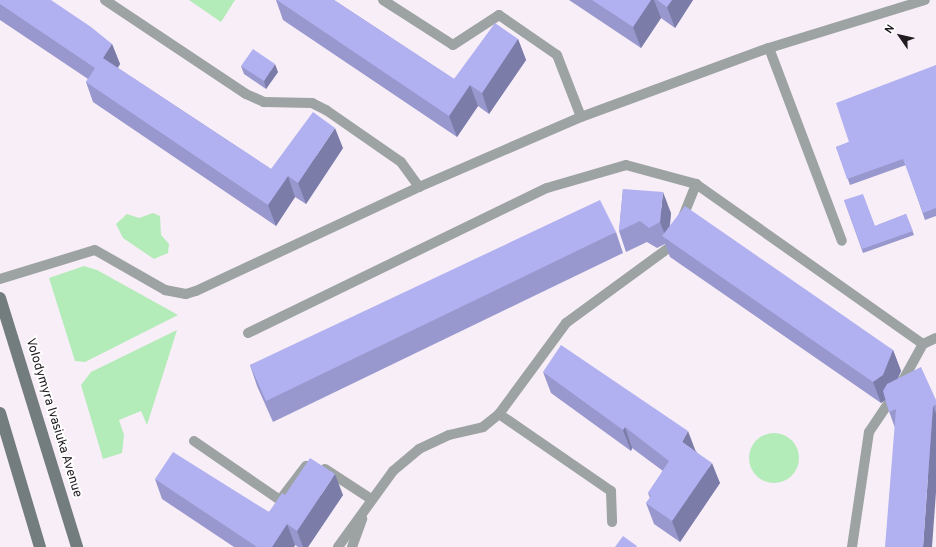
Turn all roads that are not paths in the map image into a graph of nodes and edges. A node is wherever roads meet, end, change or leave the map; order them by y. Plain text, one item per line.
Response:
1 (105, 0) edge
2 (383, 0) edge
3 (925, 0) edge
4 (769, 48) junction
5 (581, 117) junction
6 (696, 184) junction
7 (419, 188) junction
8 (678, 228) edge
9 (842, 241) dead end
10 (667, 249) edge
11 (0, 278) edge
12 (0, 298) edge
13 (248, 333) dead end
14 (936, 338) edge
15 (923, 344) junction
16 (902, 382) edge
17 (889, 402) edge
18 (0, 413) edge
19 (499, 414) junction
20 (194, 441) dead end
21 (370, 499) junction
22 (612, 522) dead end
23 (40, 547) edge
24 (77, 547) edge
25 (338, 547) edge
26 (352, 547) edge
27 (852, 547) edge

1 - 7 lane
2 - 5 lane
3 - 4 lane
4 - 5 lane
4 - 9 lane
5 - 7 lane
6 - 8 lane
6 - 13 lane
6 - 15 lane
7 - 11 lane
10 - 19 lane
12 - 24 main road, Volodymyra Ivasiuka Avenue
14 - 15 lane
15 - 16 lane
17 - 27 lane
18 - 23 main road
19 - 21 lane
19 - 22 lane
20 - 21 lane
21 - 25 lane
21 - 26 lane

